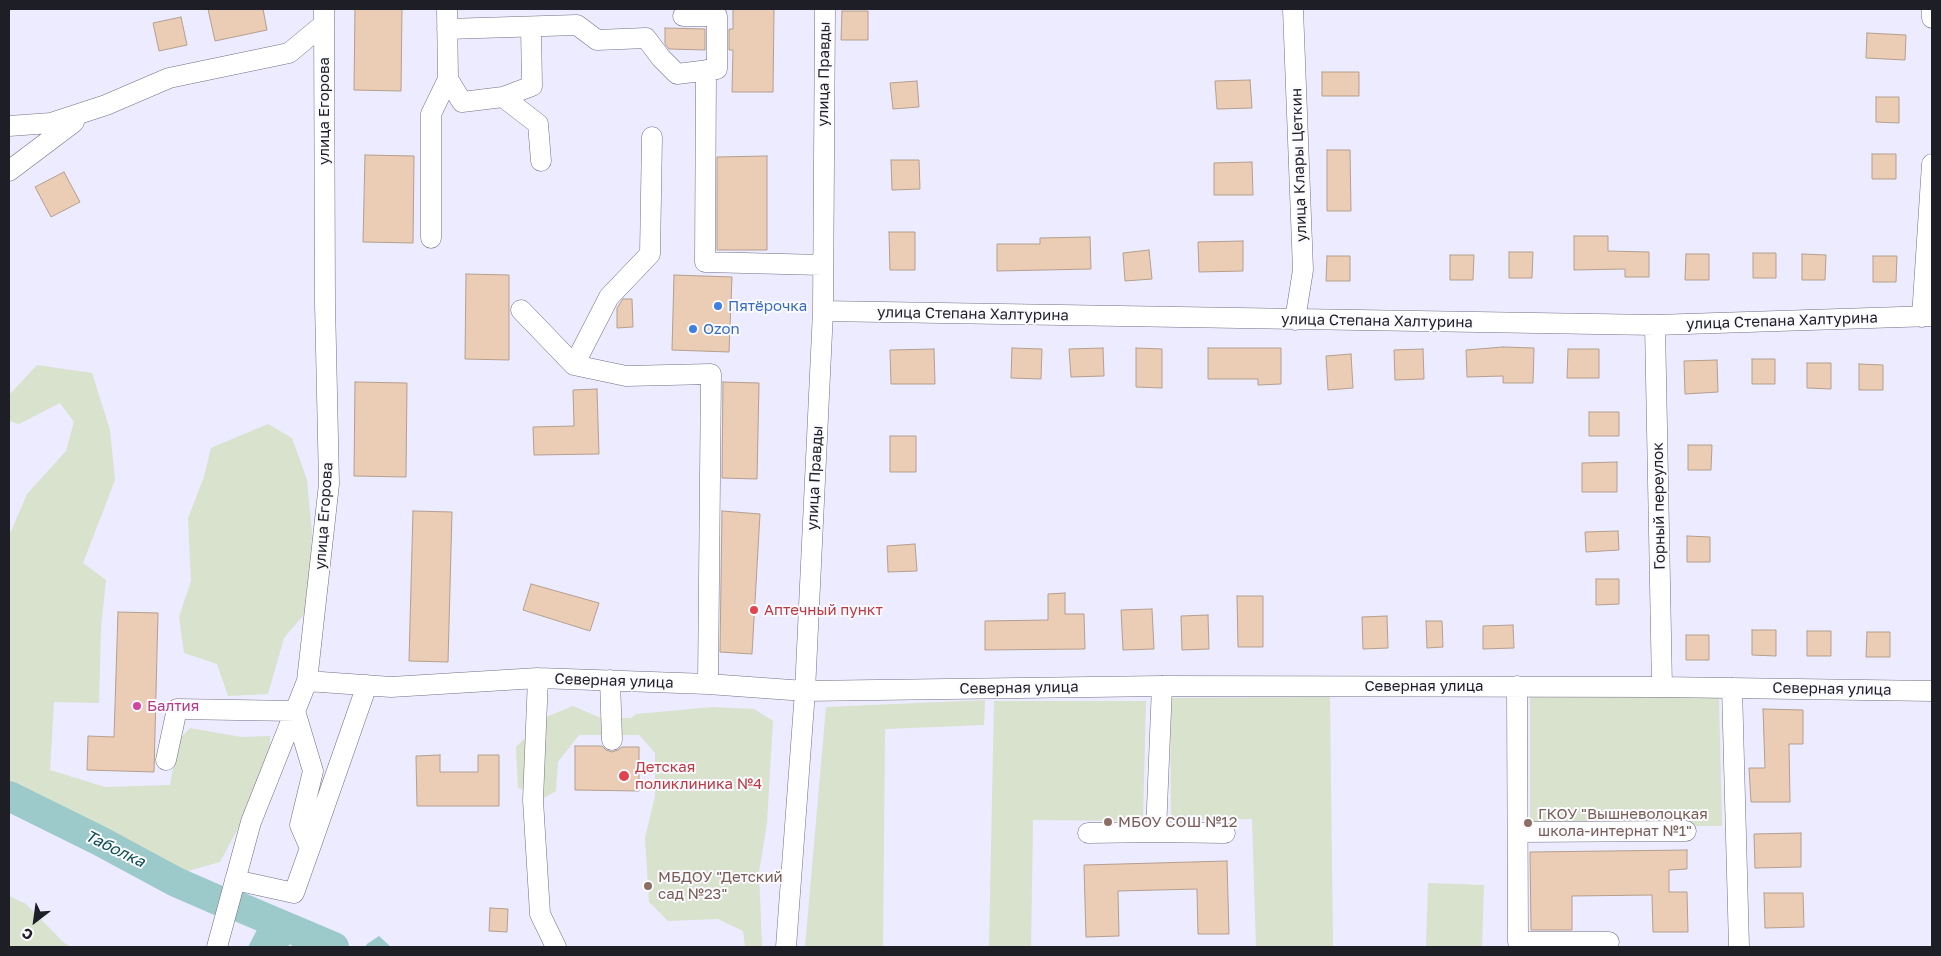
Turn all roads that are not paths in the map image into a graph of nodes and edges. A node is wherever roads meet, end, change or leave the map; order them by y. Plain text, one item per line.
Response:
1 (447, 9) edge
2 (825, 9) edge
3 (1293, 9) edge
4 (1932, 9) edge
5 (324, 16) edge
6 (683, 16) dead end
7 (1932, 18) edge
8 (530, 27) junction
9 (447, 29) junction
10 (706, 70) junction
11 (448, 79) junction
12 (503, 97) junction
13 (90, 110) junction
14 (9, 126) edge
15 (652, 137) dead end
16 (542, 161) dead end
17 (1932, 164) edge
18 (9, 171) edge
19 (432, 238) dead end
20 (822, 265) junction
21 (521, 310) dead end
22 (823, 311) junction
23 (1927, 317) edge
24 (1295, 320) junction
25 (1655, 325) junction
26 (574, 364) junction
27 (538, 678) junction
28 (610, 680) junction
29 (308, 681) junction
30 (708, 684) junction
31 (368, 685) junction
32 (1162, 686) junction
33 (1517, 686) junction
34 (1662, 687) junction
35 (1732, 688) junction
36 (805, 691) junction
37 (1932, 691) edge
38 (295, 711) junction
39 (612, 740) dead end
40 (166, 760) dead end
41 (1686, 831) dead end
42 (1156, 832) junction
43 (1518, 832) junction
44 (1088, 833) dead end
45 (1225, 833) dead end
46 (310, 848) junction
47 (235, 880) junction
48 (1609, 942) dead end
49 (217, 947) edge
50 (556, 947) edge
51 (786, 947) edge
52 (1739, 947) edge

1 - 9 street
2 - 20 street, улица Правды
3 - 24 street, улица Клары Цеткин
4 - 7 street
5 - 13 street
5 - 29 street, улица Егорова
6 - 10 street
8 - 9 street
8 - 10 street
8 - 12 street
9 - 11 street
10 - 20 street
11 - 12 street
11 - 19 street
12 - 16 street
13 - 14 street
13 - 18 street
15 - 26 street
17 - 23 street
20 - 22 street, улица Правды
21 - 26 street
22 - 24 street, улица Степана Халтурина
22 - 36 street, улица Правды
23 - 25 street, улица Степана Халтурина
24 - 25 street, улица Степана Халтурина
25 - 34 street, Горный переулок
26 - 30 street
27 - 28 street, Северная улица
27 - 31 street, Северная улица
27 - 50 street
28 - 30 street, Северная улица
28 - 39 street
29 - 31 street, Северная улица
29 - 38 street, улица Егорова
30 - 36 street, Северная улица
31 - 46 street
32 - 33 street, Северная улица
32 - 36 street, Северная улица
32 - 42 street
33 - 34 street, Северная улица
33 - 43 street
34 - 35 street, Северная улица
35 - 37 street, Северная улица
35 - 52 street
36 - 51 street, улица Правды
38 - 40 street
38 - 46 street
38 - 47 street, улица Егорова
41 - 43 street
42 - 44 street
42 - 45 street
43 - 48 street
46 - 47 street
47 - 49 street, улица Егорова

